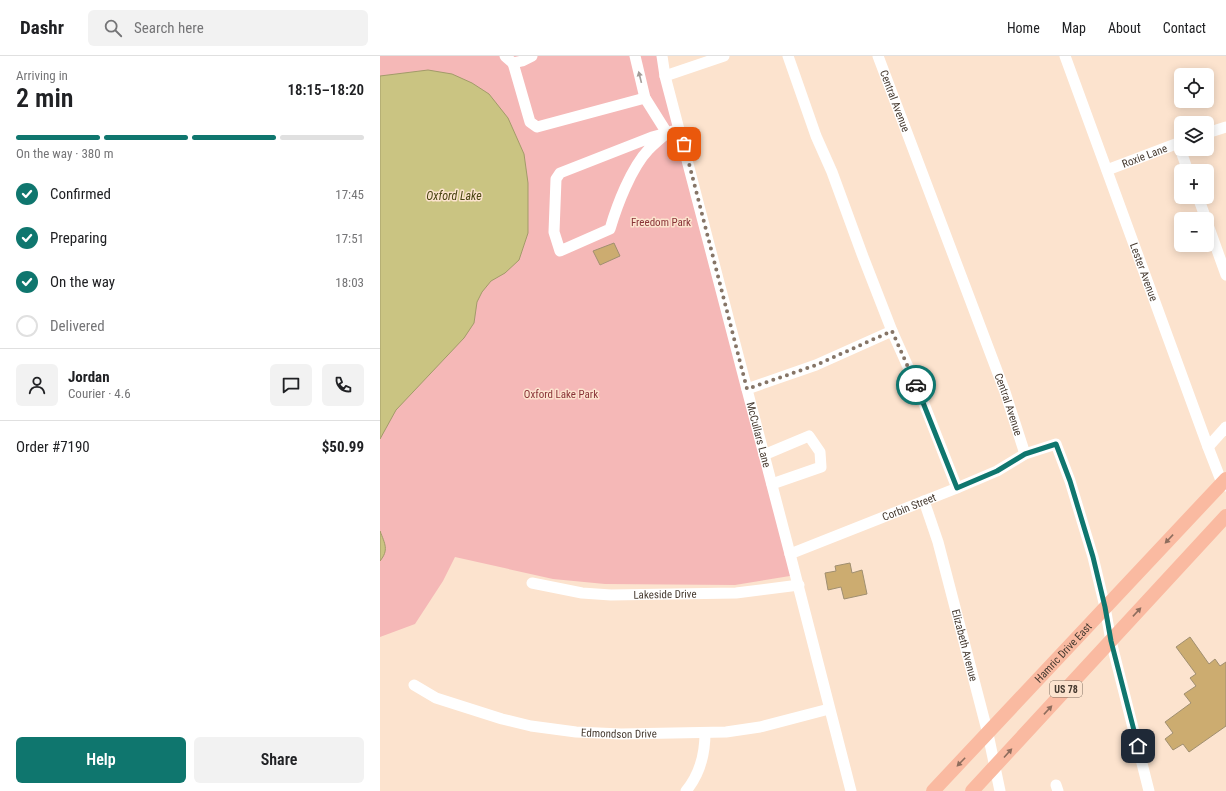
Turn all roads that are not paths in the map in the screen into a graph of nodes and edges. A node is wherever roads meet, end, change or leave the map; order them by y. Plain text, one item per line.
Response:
1 (532, 56) edge
2 (635, 56) edge
3 (662, 56) edge
4 (724, 56) edge
5 (788, 56) edge
6 (878, 56) edge
7 (1065, 56) edge
8 (509, 60) edge
9 (665, 76) junction
10 (645, 98) junction
11 (1226, 127) edge
12 (680, 129) junction
13 (1214, 131) edge
14 (667, 133) junction
15 (1174, 145) edge
16 (1107, 170) junction
17 (1214, 241) edge
18 (1226, 274) edge
19 (892, 331) junction
20 (747, 389) junction
21 (1226, 427) edge
22 (1208, 447) junction
23 (1025, 454) junction
24 (764, 455) junction
25 (1225, 483) edge
26 (772, 484) junction
27 (957, 488) junction
28 (924, 501) junction
29 (1226, 516) edge
30 (790, 554) junction
31 (532, 583) dead end
32 (799, 585) junction
33 (1105, 607) junction
34 (1111, 641) junction
35 (414, 685) dead end
36 (829, 709) junction
37 (705, 733) junction
38 (988, 734) junction
39 (994, 768) junction
40 (686, 791) edge
41 (851, 791) edge
42 (933, 791) edge
43 (972, 791) edge
44 (1000, 791) edge
45 (1149, 791) edge

1 - 8 street
10 -> 2 street
3 - 9 street, McCullars Lane
4 - 9 street
5 - 19 street
6 - 23 street, Central Avenue
7 - 16 street, Lester Avenue
8 - 10 street
9 - 12 street, McCullars Lane
10 - 14 street
11 - 13 street
12 - 14 street
12 - 20 street, McCullars Lane
14 - 14 street
15 - 16 street, Roxie Lane
16 - 22 street, Lester Avenue
17 - 18 street
19 - 20 street
19 - 27 street
20 - 24 street, McCullars Lane
21 - 22 street
22 - 25 street, Lester Avenue
23 - 27 street, Corbin Street
23 - 33 street
24 - 26 street, McCullars Lane
24 - 26 street
25 -> 33 main road, Hamric Drive East / US 78
26 - 30 street, McCullars Lane
27 - 28 street, Corbin Street
28 - 30 street, Corbin Street
28 - 38 street, Elizabeth Avenue
34 -> 29 main road, US 78
30 - 32 street, McCullars Lane
31 - 32 street, Lakeside Drive
32 - 36 street, McCullars Lane
33 - 34 street
33 - 38 main road, Hamric Drive East / US 78
39 -> 34 main road, US 78
34 - 45 street
35 - 37 street, Edmondson Drive
36 - 37 street, Edmondson Drive
36 - 41 street, McCullars Lane
37 - 40 street
38 - 39 street, Elizabeth Avenue
38 -> 42 main road, Hamric Drive East / US 78
39 - 43 main road, US 78
39 - 44 street, Elizabeth Avenue

